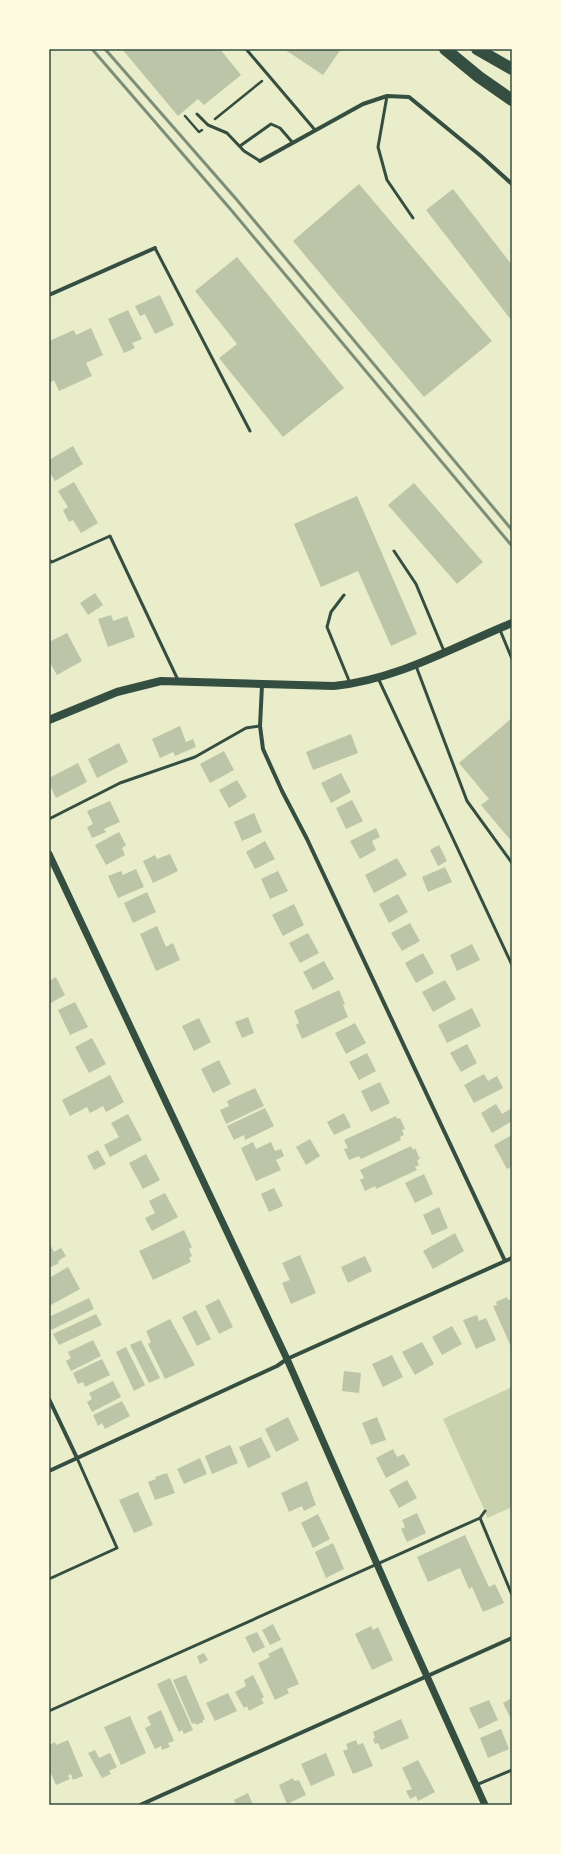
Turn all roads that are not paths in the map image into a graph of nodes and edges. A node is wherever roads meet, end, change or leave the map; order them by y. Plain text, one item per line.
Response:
1 (246, 49) edge
2 (445, 49) edge
3 (477, 49) edge
4 (512, 69) edge
5 (387, 96) junction
6 (512, 100) edge
7 (197, 114) dead end
8 (315, 130) junction
9 (293, 143) junction
10 (240, 146) junction
11 (260, 161) joint
12 (512, 184) edge
13 (413, 218) dead end
14 (155, 248) joint
15 (49, 295) edge
16 (250, 432) dead end
17 (394, 551) dead end
18 (49, 560) edge
19 (344, 596) dead end
20 (512, 623) edge
21 (499, 628) junction
22 (445, 653) junction
23 (512, 659) edge
24 (416, 666) junction
25 (378, 678) junction
26 (179, 682) junction
27 (351, 684) junction
28 (262, 685) junction
29 (49, 720) edge
30 (260, 726) junction
31 (49, 818) edge
32 (49, 854) edge
33 (512, 863) edge
34 (512, 966) edge
35 (512, 1258) edge
36 (505, 1261) junction
37 (287, 1359) junction
38 (49, 1399) edge
39 (77, 1458) junction
40 (49, 1471) edge
41 (485, 1511) dead end
42 (480, 1518) junction
43 (377, 1564) junction
44 (49, 1579) edge
45 (512, 1595) edge
46 (512, 1638) edge
47 (427, 1677) junction
48 (49, 1711) edge
49 (512, 1770) edge
50 (476, 1785) junction
51 (140, 1805) edge
52 (485, 1805) edge

1 - 8 lane
2 - 6 highway
3 - 4 highway
5 - 8 street
5 - 12 street
5 - 13 lane
7 - 10 lane
8 - 9 street
9 - 10 lane
9 - 11 street
10 - 11 lane
14 - 15 street
14 - 16 lane
17 - 22 lane
18 - 26 lane
19 - 27 lane
20 - 21 main road
21 - 22 main road
21 - 23 lane
22 - 24 main road
24 - 25 main road
24 - 33 lane
25 - 27 main road
25 - 34 lane
26 - 28 main road
26 - 29 main road
27 - 28 main road
28 - 30 street
30 - 31 lane
30 - 36 street
32 - 37 street
35 - 36 street
36 - 37 street
37 - 39 street
37 - 43 street
38 - 39 street
39 - 40 street
39 - 44 lane
41 - 42 lane
42 - 43 lane
42 - 45 lane
43 - 47 street
43 - 48 lane
46 - 47 street
47 - 50 street
47 - 51 street
49 - 50 lane
50 - 52 street

